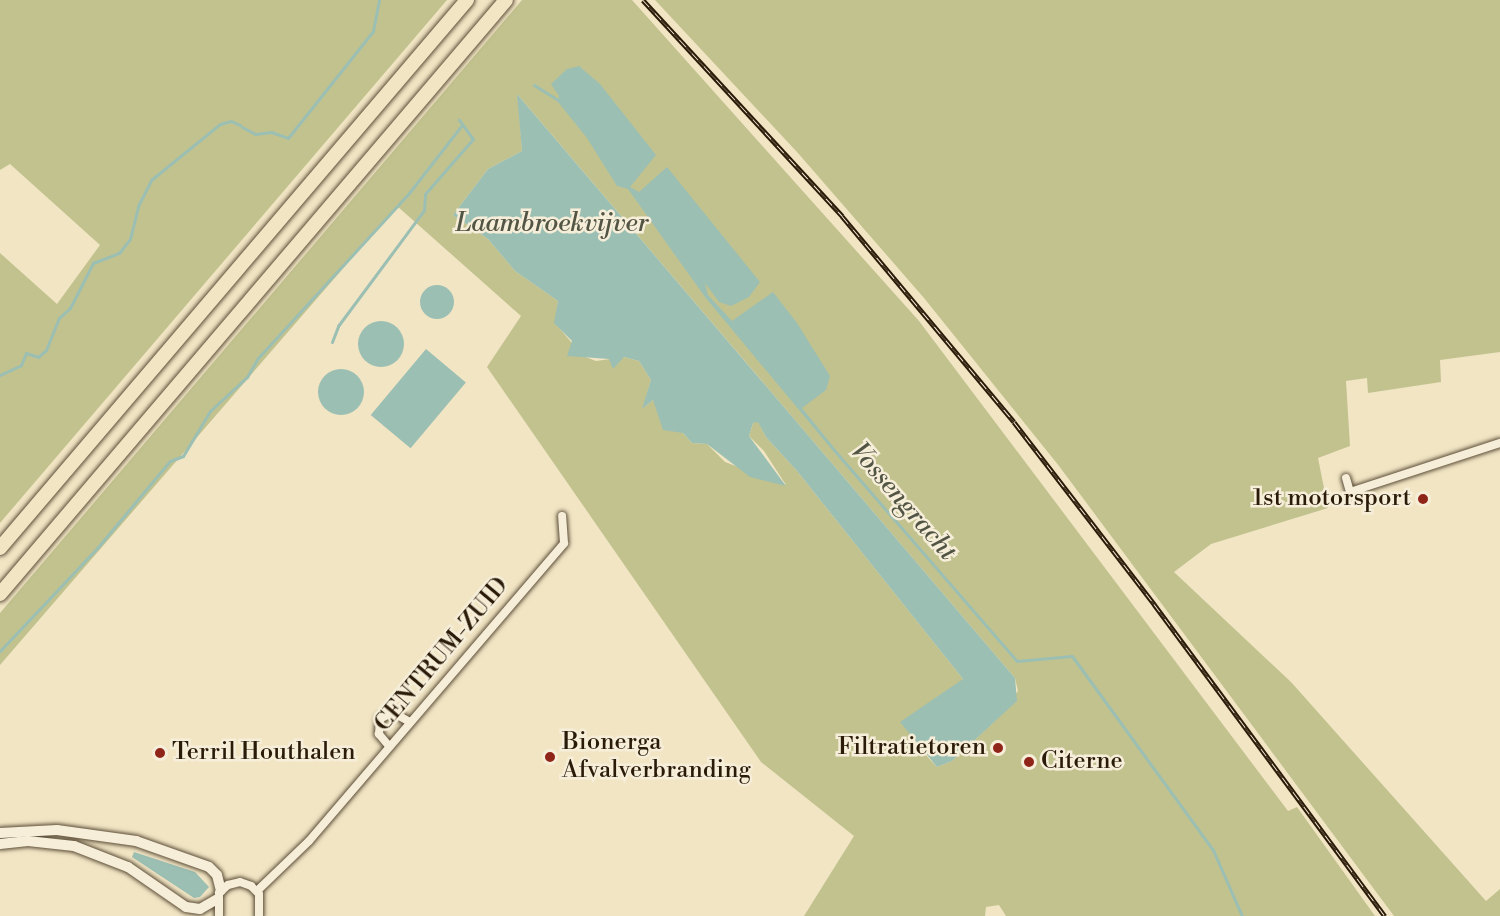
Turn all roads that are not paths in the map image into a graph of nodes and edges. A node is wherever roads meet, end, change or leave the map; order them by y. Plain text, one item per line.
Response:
1 (467, 0) edge
2 (506, 0) edge
3 (1500, 443) edge
4 (1346, 478) dead end
5 (562, 516) dead end
6 (0, 548) edge
7 (0, 594) edge
8 (410, 722) junction
9 (389, 746) junction
10 (0, 833) edge
11 (0, 844) edge
12 (257, 891) junction
13 (219, 895) junction
14 (219, 916) edge
15 (259, 916) edge

1 - 6 highway
2 - 7 highway
3 - 4 street
5 - 8 street, CENTRUM-ZUID
8 - 9 street, CENTRUM-ZUID
8 - 9 street
9 - 12 street, CENTRUM-ZUID
10 - 13 street
11 - 13 street
12 - 13 street
12 - 15 street
13 - 14 street

